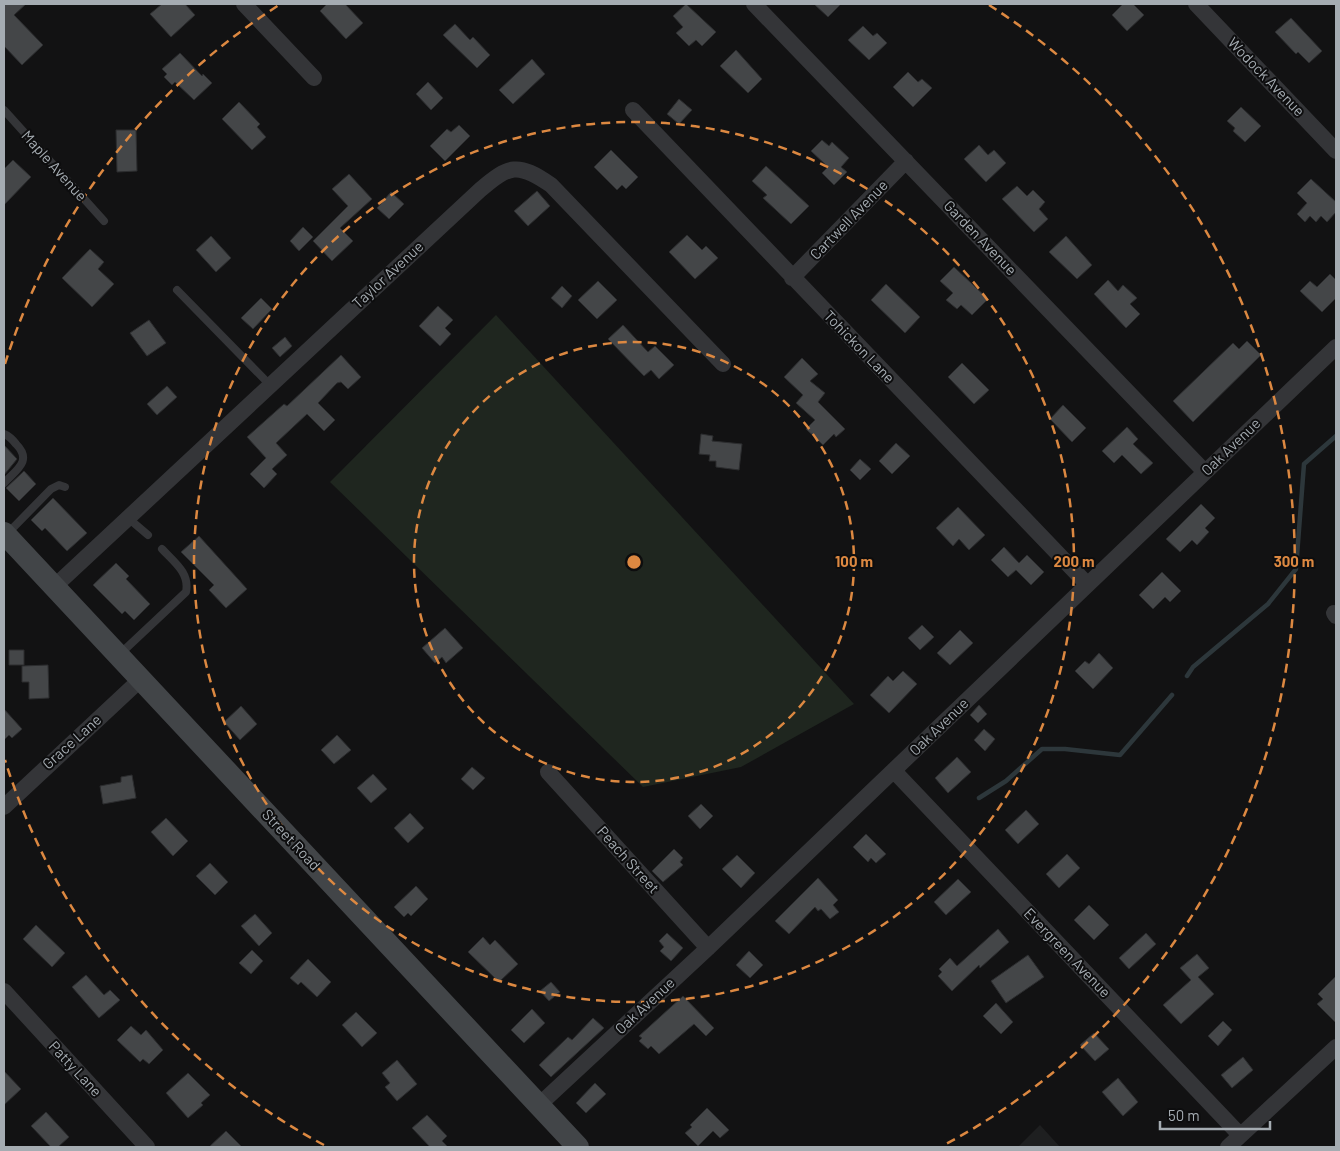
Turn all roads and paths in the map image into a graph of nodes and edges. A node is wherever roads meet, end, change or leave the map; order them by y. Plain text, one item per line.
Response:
1 (244, 4) edge
2 (754, 4) edge
3 (1196, 4) edge
4 (314, 78) dead end
5 (4, 110) edge
6 (633, 110) dead end
7 (1336, 151) edge
8 (906, 161) junction
9 (104, 221) dead end
10 (792, 278) junction
11 (177, 290) dead end
12 (1336, 347) edge
13 (724, 364) dead end
14 (270, 385) junction
15 (4, 434) edge
16 (1205, 472) junction
17 (4, 483) edge
18 (65, 487) dead end
19 (128, 518) junction
20 (5, 534) edge
21 (148, 535) dead end
22 (162, 549) dead end
23 (1087, 584) junction
24 (54, 586) junction
25 (119, 655) junction
26 (141, 679) junction
27 (894, 771) junction
28 (548, 772) dead end
29 (4, 806) edge
30 (708, 948) junction
31 (4, 991) edge
32 (1336, 1047) edge
33 (539, 1105) junction
34 (1240, 1135) junction
35 (146, 1147) edge
36 (578, 1147) edge
37 (1228, 1147) edge

1 - 4 street
2 - 8 street, Garden Avenue
3 - 7 street, Wodock Avenue
5 - 9 lane, Maple Avenue
6 - 10 street, Tohickon Lane
8 - 10 street, Cartwell Avenue
8 - 16 street, Garden Avenue
10 - 23 street, Tohickon Lane
11 - 14 lane
12 - 16 street, Oak Avenue
13 - 14 street, Taylor Avenue
14 - 19 street, Taylor Avenue
15 - 17 lane
16 - 23 street, Oak Avenue
18 - 20 lane
19 - 21 lane
19 - 24 street, Taylor Avenue
20 - 24 main road, Street Road
22 - 25 lane
23 - 27 street, Oak Avenue
24 - 25 main road, Street Road
25 - 26 main road, Street Road
26 - 29 street, Grace Lane
26 - 33 main road, Street Road
27 - 30 street, Oak Avenue
27 - 34 street, Evergreen Avenue
28 - 30 street, Peach Street
30 - 33 street, Oak Avenue
31 - 35 street, Patty Lane
32 - 34 street
33 - 36 main road, Street Road
34 - 37 street

